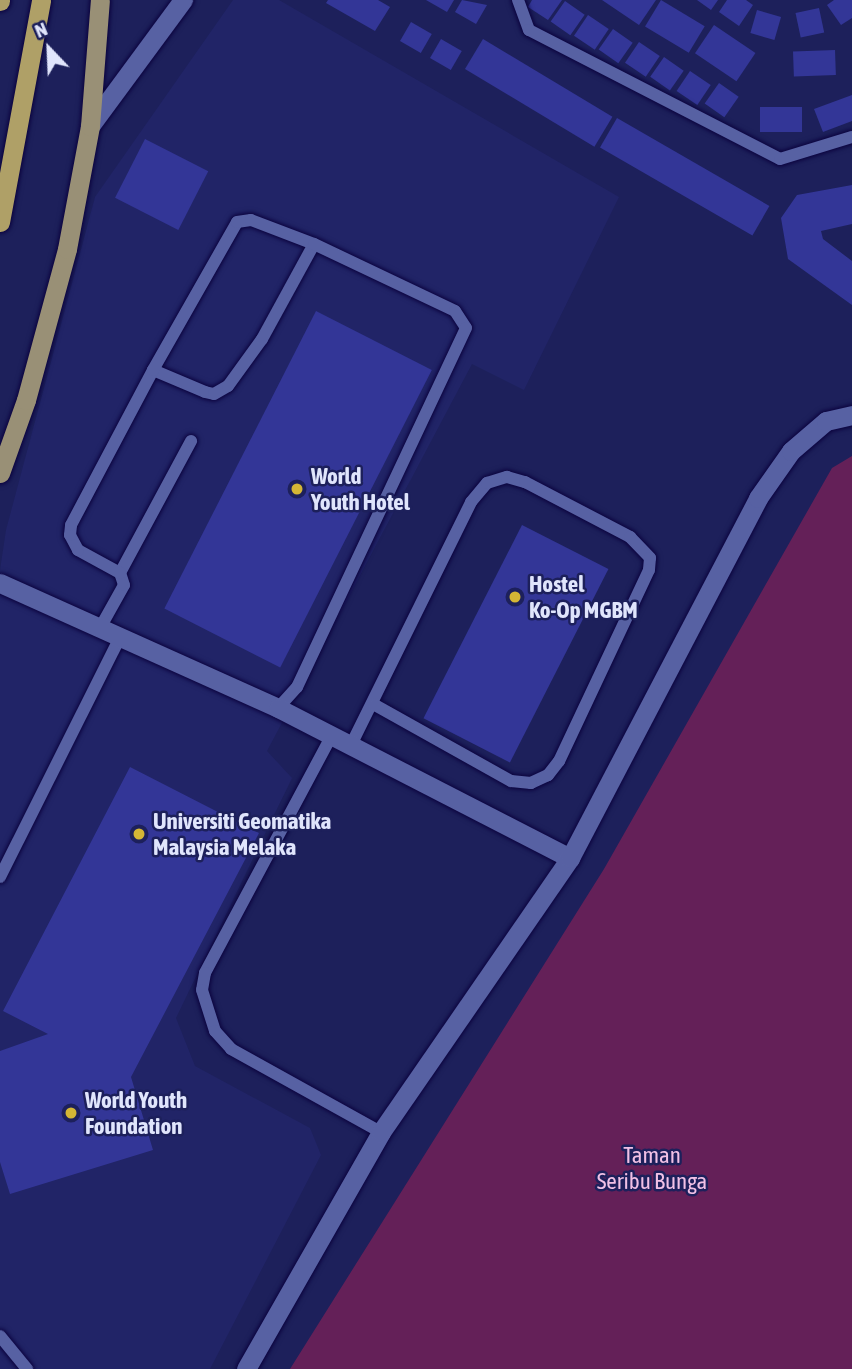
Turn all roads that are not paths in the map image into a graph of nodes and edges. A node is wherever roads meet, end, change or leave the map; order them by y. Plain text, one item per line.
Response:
1 (41, 0) edge
2 (100, 0) edge
3 (183, 0) edge
4 (518, 0) edge
5 (90, 126) junction
6 (852, 137) edge
7 (0, 222) edge
8 (314, 244) junction
9 (153, 370) junction
10 (852, 415) edge
11 (191, 441) dead end
12 (0, 473) edge
13 (120, 573) junction
14 (0, 583) edge
15 (100, 628) junction
16 (120, 637) junction
17 (375, 705) junction
18 (278, 708) junction
19 (332, 735) junction
20 (351, 745) junction
21 (570, 858) junction
22 (0, 877) edge
23 (381, 1132) junction
24 (0, 1336) edge
25 (27, 1369) edge
26 (246, 1369) edge

1 - 7 highway
2 - 5 main road
3 - 5 street
4 - 6 lane
5 - 12 main road
8 - 9 lane
8 - 9 lane
8 - 18 lane
9 - 13 lane
10 - 21 street
11 - 13 lane
13 - 15 lane
14 - 15 street
15 - 16 street
16 - 18 street
16 - 22 lane
17 - 17 lane
17 - 20 lane
18 - 19 street
19 - 20 street
19 - 23 lane
20 - 21 street
21 - 23 street
23 - 26 street
24 - 25 lane

